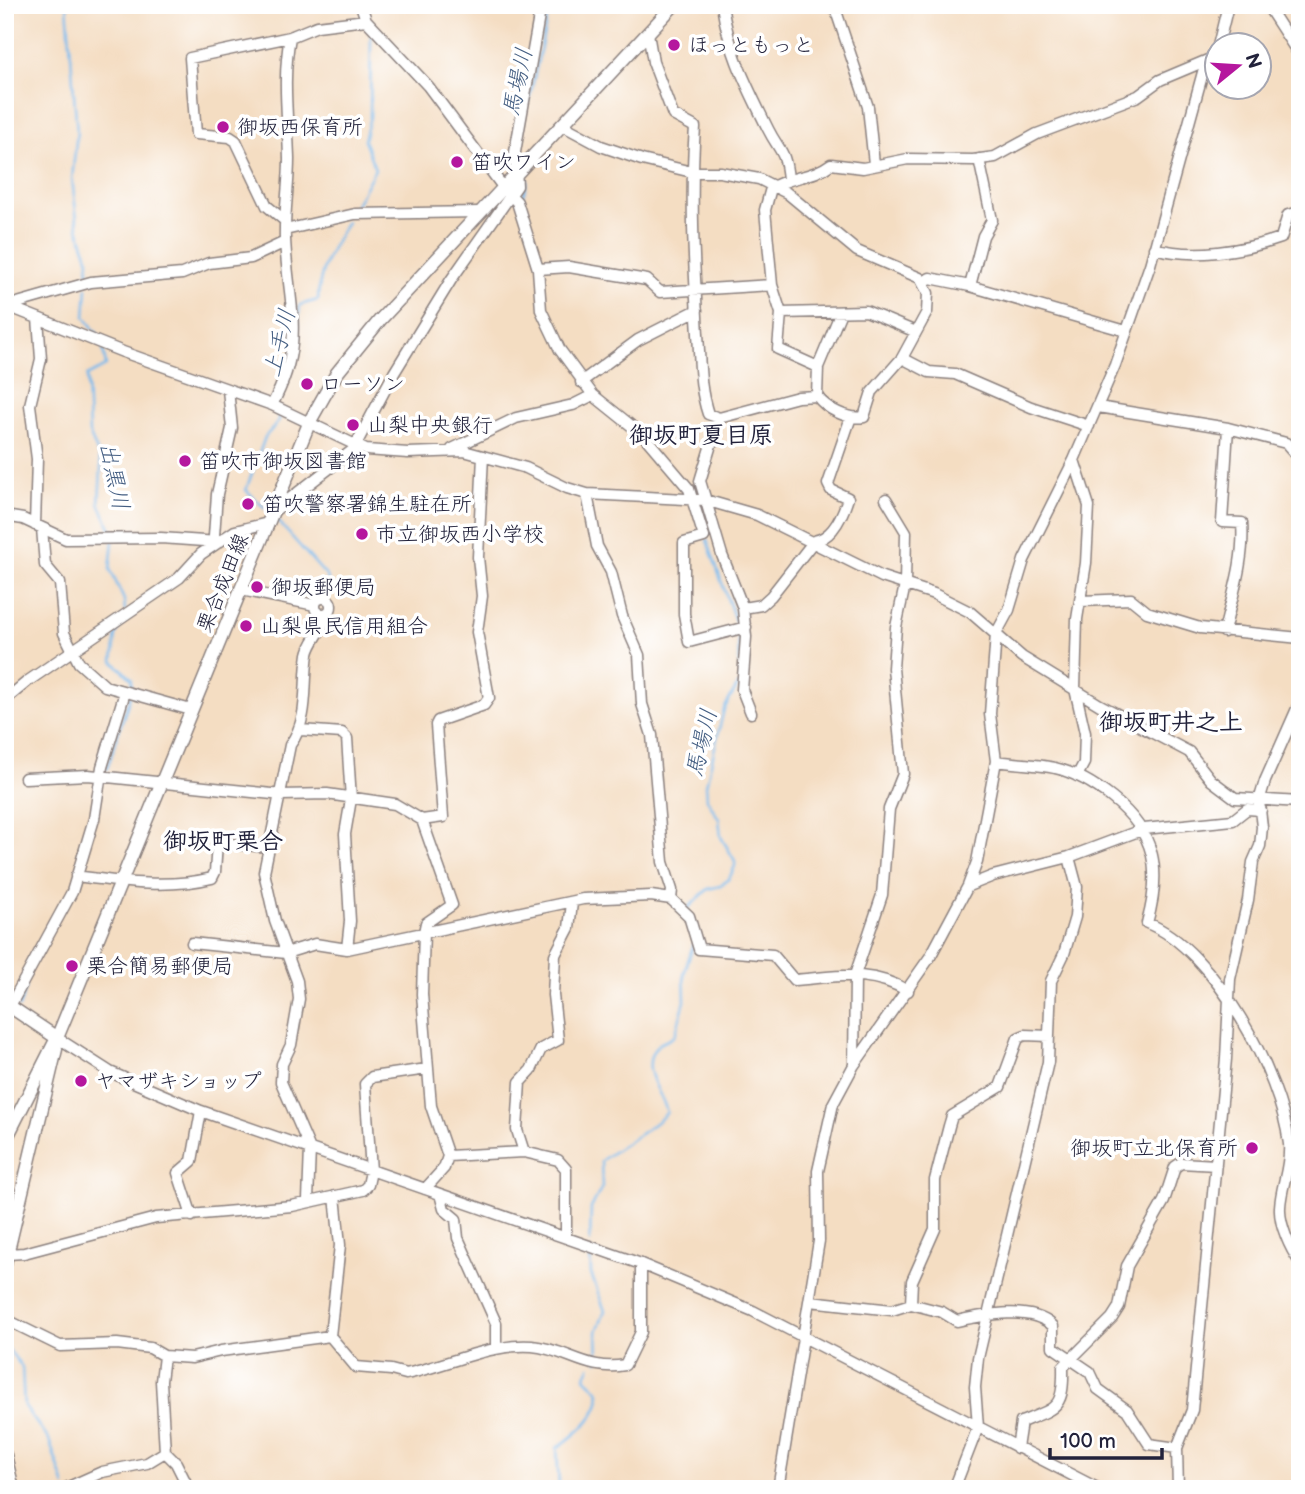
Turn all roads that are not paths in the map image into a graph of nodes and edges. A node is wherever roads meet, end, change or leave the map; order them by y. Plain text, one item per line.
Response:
1 (361, 5) edge
2 (541, 5) edge
3 (674, 5) edge
4 (722, 5) edge
5 (834, 5) edge
6 (1228, 5) edge
7 (1267, 5) edge
8 (1293, 5) edge
9 (1300, 16) edge
10 (366, 20) junction
11 (1221, 32) edge
12 (648, 33) junction
13 (290, 37) junction
14 (1300, 56) edge
15 (1204, 62) edge
16 (1204, 70) edge
17 (562, 124) junction
18 (979, 159) junction
19 (874, 164) junction
20 (520, 169) junction
21 (692, 172) junction
22 (788, 179) junction
23 (775, 186) junction
24 (506, 191) junction
25 (480, 212) junction
26 (1300, 212) edge
27 (284, 225) junction
28 (285, 242) junction
29 (1154, 248) junction
30 (541, 269) junction
31 (924, 282) junction
32 (772, 285) junction
33 (970, 286) junction
34 (696, 288) junction
35 (6, 305) edge
36 (697, 310) junction
37 (841, 312) junction
38 (781, 313) junction
39 (38, 318) junction
40 (1126, 331) junction
41 (916, 332) junction
42 (902, 358) junction
43 (818, 367) junction
44 (584, 380) junction
45 (228, 390) junction
46 (593, 396) junction
47 (817, 396) junction
48 (272, 405) junction
49 (1098, 407) junction
50 (851, 417) junction
51 (719, 418) junction
52 (310, 421) junction
53 (1089, 426) junction
54 (1228, 428) junction
55 (356, 446) junction
56 (452, 449) junction
57 (483, 456) junction
58 (1300, 459) edge
59 (1074, 460) junction
60 (587, 494) junction
61 (886, 499) dead end
62 (699, 500) junction
63 (5, 516) edge
64 (271, 517) junction
65 (38, 526) junction
66 (814, 541) junction
67 (218, 542) junction
68 (905, 585) junction
69 (241, 590) junction
70 (1081, 601) junction
71 (743, 608) junction
72 (742, 628) junction
73 (1224, 632) junction
74 (996, 634) junction
75 (1300, 638) edge
76 (71, 653) junction
77 (1075, 689) junction
78 (130, 693) junction
79 (5, 700) edge
80 (1300, 702) edge
81 (191, 710) junction
82 (751, 713) dead end
83 (301, 730) junction
84 (996, 761) junction
85 (1077, 776) junction
86 (25, 778) dead end
87 (104, 779) junction
88 (161, 780) junction
89 (282, 795) junction
90 (351, 799) junction
91 (1300, 803) edge
92 (1260, 805) junction
93 (422, 820) junction
94 (1144, 829) junction
95 (270, 848) junction
96 (1069, 857) junction
97 (81, 876) junction
98 (120, 882) junction
99 (968, 886) junction
100 (671, 899) junction
101 (572, 903) junction
102 (424, 932) junction
103 (192, 943) dead end
104 (347, 949) junction
105 (286, 953) junction
106 (855, 975) junction
107 (908, 991) junction
108 (1229, 1003) junction
109 (10, 1007) edge
110 (1049, 1036) junction
111 (57, 1038) junction
112 (855, 1065) junction
113 (427, 1069) junction
114 (201, 1111) junction
115 (5, 1141) edge
116 (310, 1149) junction
117 (524, 1152) junction
118 (449, 1156) junction
119 (1216, 1165) junction
120 (371, 1171) junction
121 (425, 1189) junction
122 (440, 1194) junction
123 (335, 1196) junction
124 (308, 1200) junction
125 (192, 1216) junction
126 (566, 1238) junction
127 (6, 1259) edge
128 (1300, 1262) edge
129 (641, 1264) junction
130 (810, 1301) junction
131 (911, 1304) junction
132 (988, 1314) junction
133 (5, 1319) edge
134 (330, 1336) junction
135 (805, 1337) junction
136 (496, 1349) junction
137 (164, 1356) junction
138 (1070, 1359) junction
139 (978, 1427) junction
140 (1017, 1448) junction
141 (1177, 1448) junction
142 (165, 1452) junction
143 (5, 1455) edge
144 (68, 1487) edge
145 (13, 1489) edge
146 (189, 1489) edge
147 (778, 1489) edge
148 (954, 1489) edge
149 (1099, 1489) edge
150 (1178, 1489) edge

1 - 10 street
2 - 20 street
3 - 12 main road, 栗合成田線
4 - 22 street
5 - 19 street
6 - 11 street
7 - 14 street
8 - 9 highway
10 - 13 street
10 - 24 street
12 - 17 main road, 栗合成田線
12 - 21 street
13 - 27 street
13 - 27 street
15 - 18 street
16 - 29 street
17 - 20 main road, 栗合成田線
17 - 21 street
18 - 19 street
18 - 33 street
19 - 22 street
20 - 24 main road, 栗合成田線
21 - 23 street
21 - 34 street
22 - 23 street
23 - 31 street
23 - 32 street
24 - 25 main road, 栗合成田線
24 - 30 street
24 - 55 street
25 - 27 street
25 - 52 main road, 栗合成田線
26 - 29 street
27 - 28 street
28 - 35 street
28 - 48 street
29 - 40 street
30 - 34 street
30 - 44 street
31 - 33 street
31 - 41 street
32 - 34 street
32 - 38 street
33 - 40 street
34 - 36 street
35 - 39 street
36 - 44 street
36 - 51 street
37 - 38 street
37 - 41 street
37 - 43 street
38 - 43 street
39 - 45 street
39 - 65 street
40 - 49 street
41 - 42 street
42 - 50 street
42 - 53 street
43 - 47 street
44 - 46 street
45 - 48 street
45 - 67 street
46 - 56 street
46 - 62 street
47 - 50 street
47 - 51 street
48 - 52 street
49 - 53 street
49 - 54 street
50 - 66 street
51 - 62 street
52 - 55 street
52 - 64 main road, 栗合成田線
53 - 59 street
54 - 58 street
54 - 73 street
55 - 56 street
55 - 64 street
56 - 57 street
57 - 60 street
57 - 93 street
59 - 70 street
59 - 74 street
60 - 62 street
60 - 100 street
61 - 68 street
62 - 66 street
62 - 71 street
62 - 72 street
63 - 65 street
64 - 67 street
64 - 69 main road, 栗合成田線
65 - 67 street
65 - 76 street
66 - 68 street
66 - 71 street
67 - 76 street
68 - 74 street
68 - 106 street
69 - 81 main road, 栗合成田線
69 - 83 street
70 - 73 street
70 - 77 street
71 - 72 street
72 - 82 street
73 - 75 street
74 - 77 street
74 - 84 street
76 - 78 street
76 - 79 street
77 - 85 street
77 - 92 street
78 - 81 street
78 - 87 street
80 - 92 street
81 - 88 main road, 栗合成田線
83 - 89 street
83 - 90 street
84 - 85 street
84 - 99 street
85 - 94 street
86 - 87 street
87 - 88 street
87 - 97 street
88 - 89 street
88 - 98 main road, 栗合成田線
89 - 90 street
89 - 95 street
90 - 93 street
90 - 104 street
91 - 92 street
92 - 94 street
92 - 108 street
93 - 102 street
94 - 96 street
94 - 108 street
95 - 98 street
95 - 105 street
96 - 99 street
96 - 110 street
97 - 98 street
97 - 109 street
98 - 111 main road, 栗合成田線
99 - 107 street
100 - 101 street
100 - 106 street
101 - 102 street
101 - 117 street
102 - 104 street
102 - 113 street
103 - 105 street
104 - 105 street
105 - 116 street
106 - 107 street
106 - 112 street
107 - 112 street
108 - 119 street
108 - 128 street
109 - 111 main road
110 - 131 street
110 - 132 street
111 - 114 street
111 - 115 main road
111 - 127 main road
112 - 130 street
113 - 118 street
113 - 120 street
114 - 116 street
114 - 125 street
116 - 120 street
116 - 124 street
117 - 118 street
117 - 126 street
118 - 121 street
119 - 138 street
119 - 141 street
120 - 121 street
120 - 123 street
121 - 122 street
122 - 126 street
122 - 136 street
123 - 124 street
123 - 134 street
124 - 125 street
125 - 127 street
126 - 129 street
129 - 135 street
129 - 136 street
130 - 131 street
130 - 135 street
131 - 132 street
132 - 138 street
132 - 139 street
133 - 137 street
134 - 136 street
134 - 137 street
135 - 139 street
135 - 147 street
137 - 142 street
138 - 140 street
138 - 141 street
139 - 140 street
139 - 148 street
140 - 149 street
141 - 150 street
142 - 144 street
142 - 146 street
143 - 145 main road

